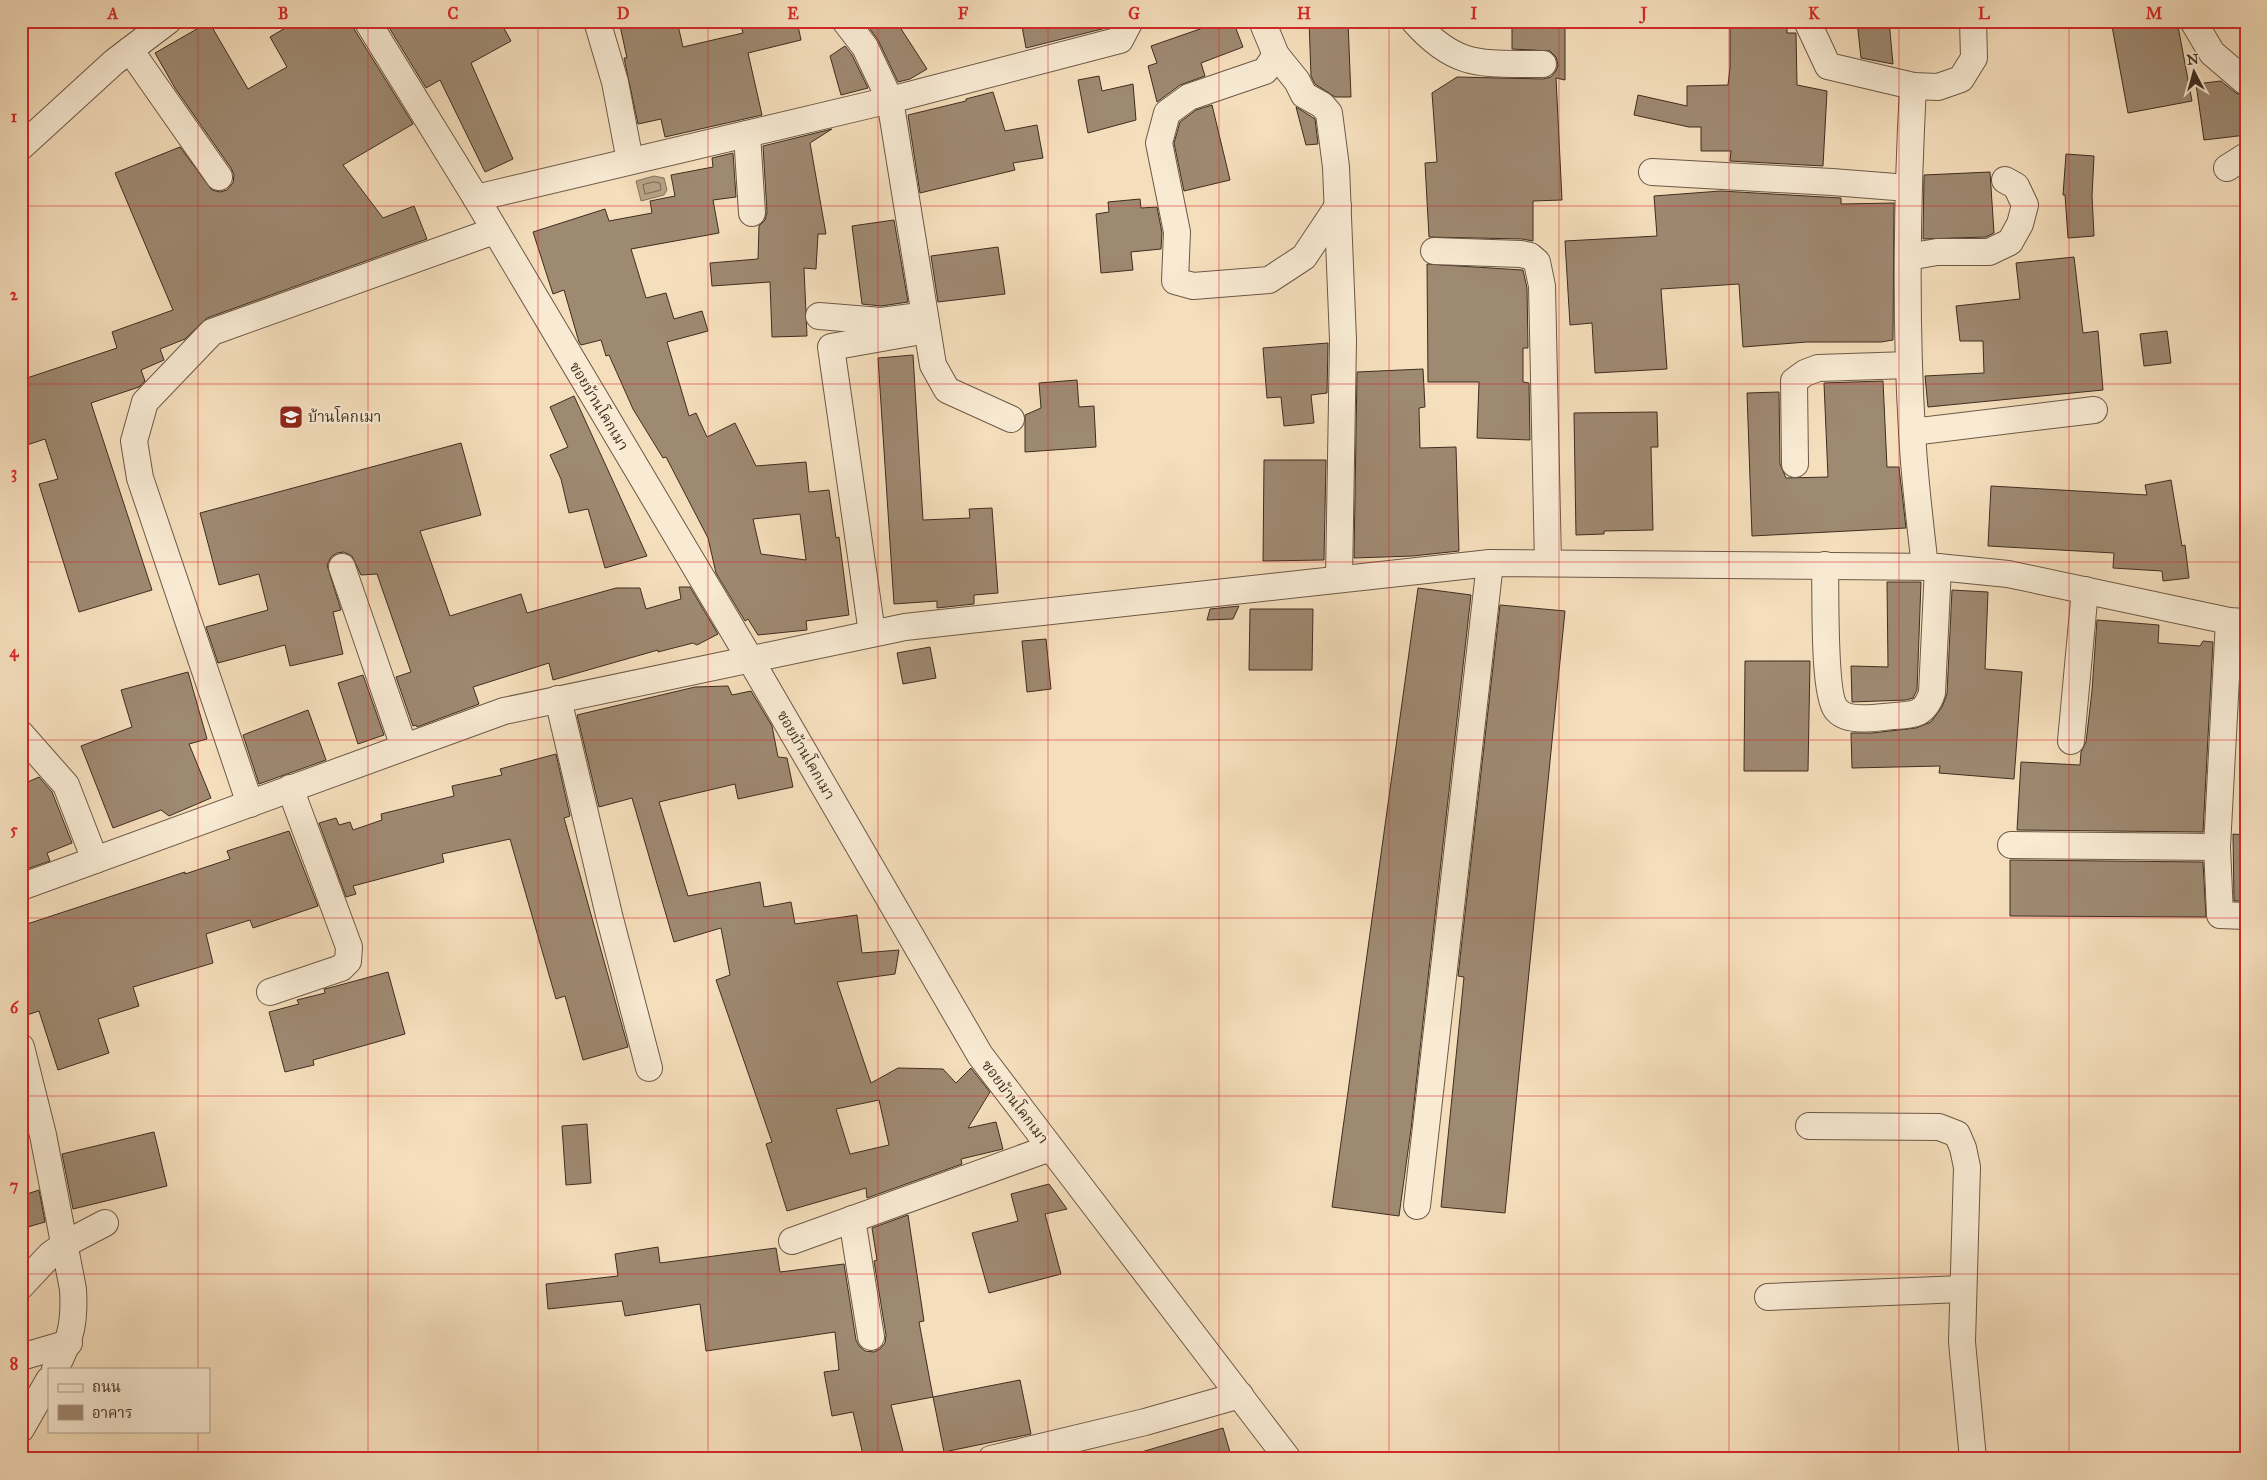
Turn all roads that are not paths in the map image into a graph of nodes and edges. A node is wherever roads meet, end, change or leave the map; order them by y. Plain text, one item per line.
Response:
1 (168, 21) edge
2 (367, 21) edge
3 (597, 21) edge
4 (845, 21) edge
5 (1130, 21) edge
6 (1262, 21) edge
7 (1414, 21) edge
8 (1807, 21) edge
9 (1973, 21) edge
10 (2193, 21) edge
11 (130, 50) junction
12 (1276, 55) junction
13 (1543, 64) dead end
14 (2246, 82) edge
15 (1914, 86) junction
16 (890, 100) junction
17 (747, 134) junction
18 (21, 147) edge
19 (630, 161) junction
20 (1652, 172) dead end
21 (219, 177) dead end
22 (2005, 180) dead end
23 (1908, 188) junction
24 (476, 198) junction
25 (1338, 206) junction
26 (752, 213) dead end
27 (494, 231) junction
28 (1434, 251) dead end
29 (1908, 257) junction
30 (819, 316) dead end
31 (926, 323) junction
32 (1909, 365) junction
33 (2094, 410) dead end
34 (1011, 419) dead end
35 (1912, 432) junction
36 (1795, 464) dead end
37 (1490, 563) junction
38 (1548, 563) junction
39 (1825, 565) junction
40 (342, 567) dead end
41 (1932, 567) junction
42 (1340, 579) junction
43 (2085, 590) junction
44 (2238, 622) edge
45 (872, 633) junction
46 (750, 658) junction
47 (558, 699) junction
48 (21, 734) edge
49 (2071, 741) dead end
50 (404, 747) junction
51 (290, 788) junction
52 (250, 804) junction
53 (2011, 845) dead end
54 (2217, 848) junction
55 (95, 860) junction
56 (21, 887) edge
57 (2246, 916) edge
58 (270, 992) dead end
59 (21, 1047) edge
60 (649, 1068) dead end
61 (1809, 1126) dead end
62 (1050, 1148) junction
63 (1417, 1206) dead end
64 (852, 1219) junction
65 (105, 1223) dead end
66 (792, 1241) dead end
67 (65, 1244) junction
68 (21, 1286) edge
69 (1962, 1289) junction
70 (1768, 1297) dead end
71 (870, 1337) dead end
72 (69, 1342) junction
73 (21, 1357) edge
74 (56, 1368) edge
75 (48, 1382) edge
76 (1240, 1394) junction
77 (21, 1429) edge
78 (991, 1459) edge
79 (1288, 1459) edge
80 (1973, 1459) edge

1 - 11 street
2 - 24 street, ซอยบ้านโคกเมา
3 - 19 street
4 - 16 street
5 - 16 street
6 - 12 street
7 - 13 street
8 - 15 street
9 - 15 street
10 - 14 street
11 - 18 street
11 - 21 street
12 - 25 street
12 - 25 street
15 - 23 street
16 - 17 street
16 - 31 street
17 - 19 street
17 - 26 street
19 - 24 street
20 - 23 street
22 - 29 street
23 - 29 street
24 - 27 street, ซอยบ้านโคกเมา
25 - 42 street
27 - 46 street, ซอยบ้านโคกเมา
27 - 52 street
28 - 38 street
29 - 32 street
30 - 31 street
31 - 34 street
31 - 45 street
32 - 35 street
32 - 36 street
33 - 35 street
35 - 41 street
37 - 38 street
37 - 42 street
37 - 63 street
38 - 39 street
39 - 41 street
39 - 41 street
40 - 50 street
41 - 43 street
42 - 45 street
43 - 44 street
43 - 49 street
44 - 54 street
45 - 46 street
46 - 47 street
46 - 62 street, ซอยบ้านโคกเมา
47 - 50 street
47 - 60 street
48 - 55 street
50 - 51 street
51 - 52 street
51 - 58 street
52 - 55 street
53 - 54 street
54 - 57 street
55 - 56 street
59 - 67 street
61 - 69 street
62 - 64 street
62 - 76 street, ซอยบ้านโคกเมา
64 - 66 street
64 - 71 street
65 - 67 street
67 - 68 street
67 - 72 street
69 - 70 street
69 - 80 street
72 - 73 street
72 - 74 street
75 - 77 street
76 - 78 street
76 - 79 street, ซอยบ้านโคกเมา

